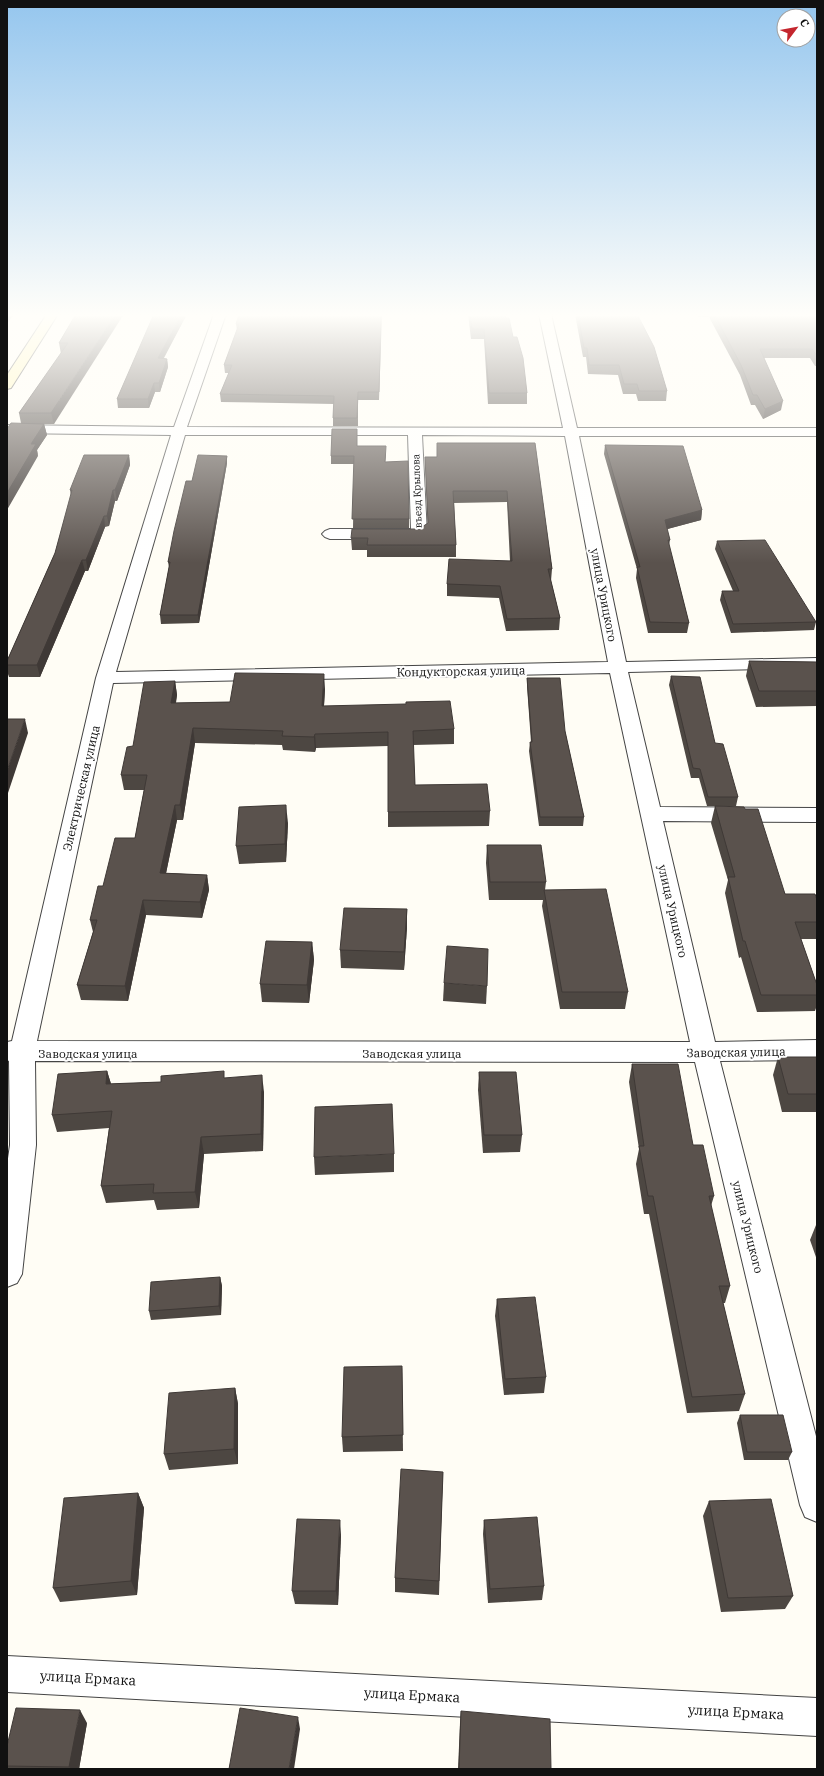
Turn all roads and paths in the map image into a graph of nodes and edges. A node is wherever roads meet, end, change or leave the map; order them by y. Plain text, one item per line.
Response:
1 (191, 397) edge
2 (563, 397) edge
3 (7, 429) edge
4 (179, 431) junction
5 (415, 431) junction
6 (571, 432) junction
7 (817, 432) edge
8 (330, 534) dead end
9 (817, 663) edge
10 (618, 667) junction
11 (106, 678) junction
12 (651, 814) junction
13 (817, 815) edge
14 (817, 1050) edge
15 (14, 1052) edge
16 (705, 1052) junction
17 (7, 1274) edge
18 (817, 1505) edge
19 (7, 1674) edge
20 (817, 1716) edge

1 - 4 street, Электрическая улица
2 - 6 street, улица Урицкого
3 - 4 street
4 - 5 street
4 - 11 street, Электрическая улица
5 - 6 street
5 - 8 street, въезд Крылова
6 - 7 street
6 - 10 street, улица Урицкого
9 - 10 street, Кондукторская улица
10 - 11 street, Кондукторская улица
10 - 12 street, улица Урицкого
11 - 15 street, Электрическая улица
12 - 13 street
12 - 16 street, улица Урицкого
14 - 16 street, Заводская улица
15 - 16 street, Заводская улица
15 - 17 street, Электрическая улица
16 - 18 street, улица Урицкого
19 - 20 street, улица Ермака

